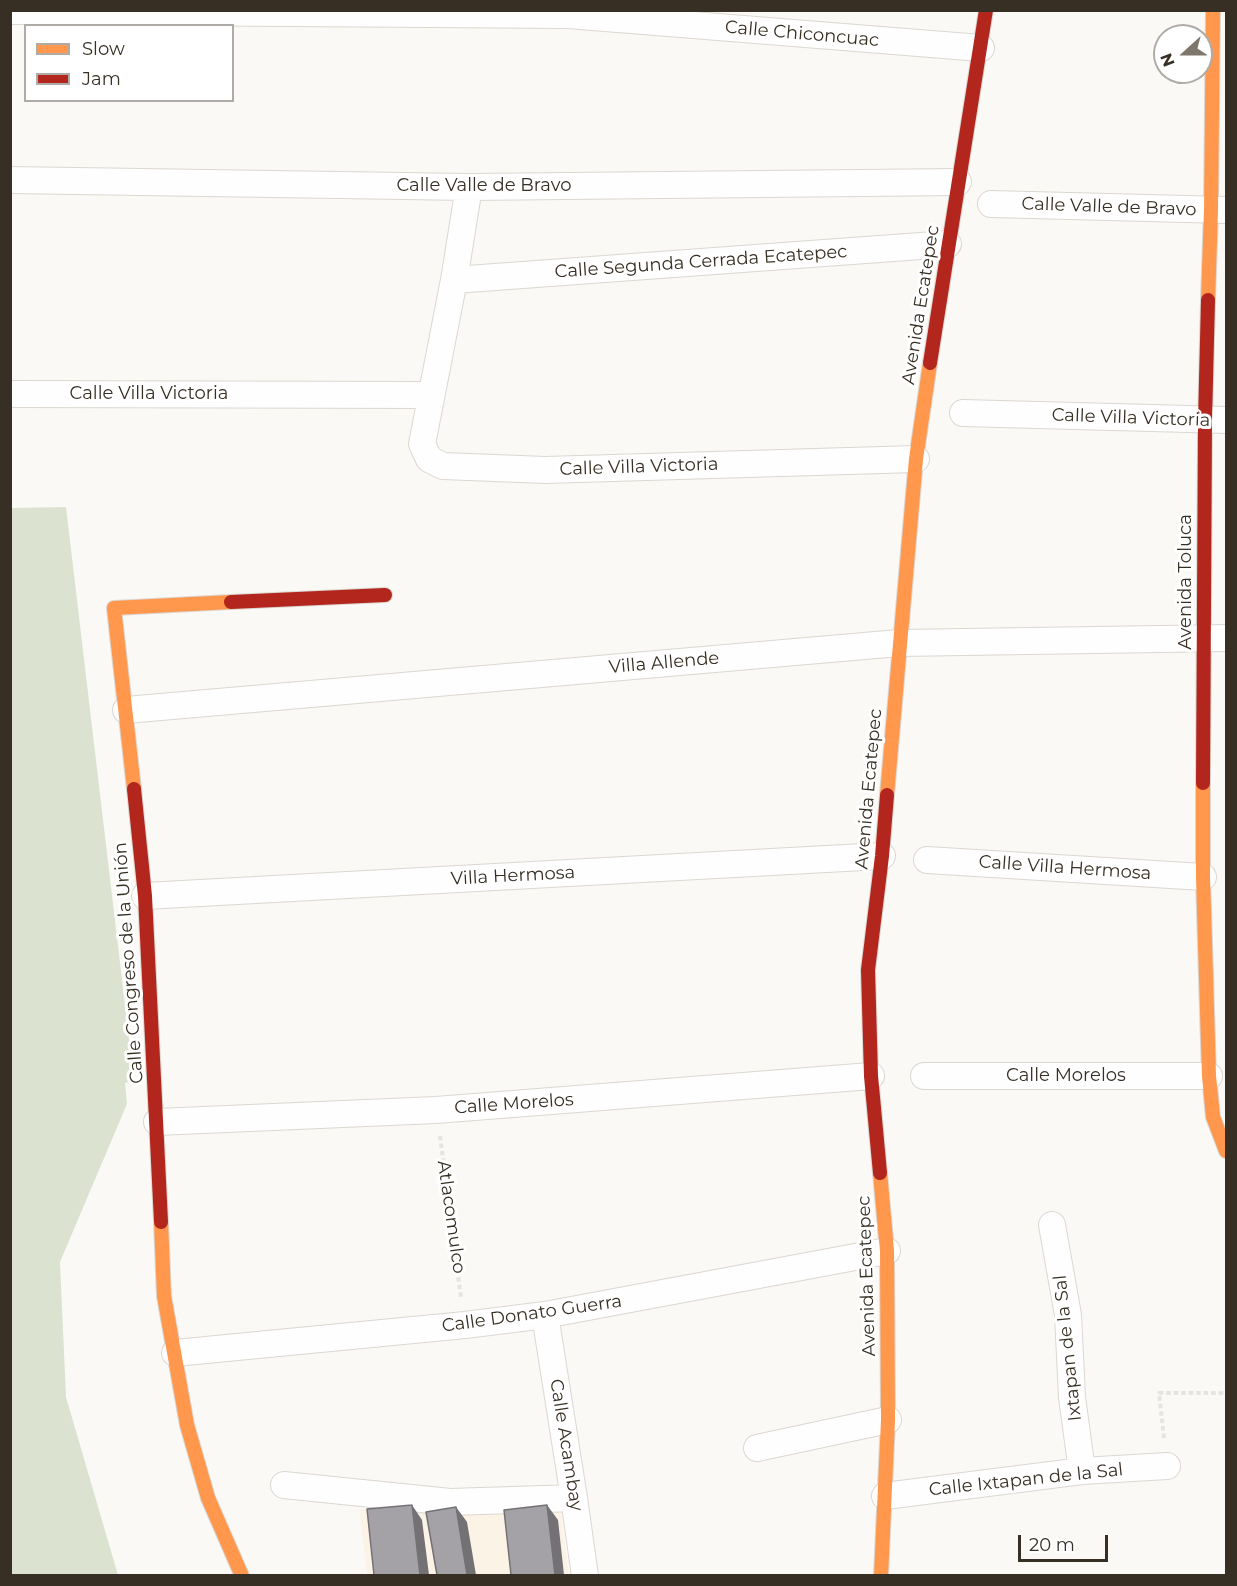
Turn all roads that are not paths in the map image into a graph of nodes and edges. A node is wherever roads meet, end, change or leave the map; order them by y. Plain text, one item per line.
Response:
1 (986, 10) edge
2 (1213, 10) edge
3 (10, 11) edge
4 (981, 48) junction
5 (10, 180) edge
6 (958, 182) junction
7 (469, 187) junction
8 (991, 204) dead end
9 (1219, 210) edge
10 (948, 244) junction
11 (454, 280) junction
12 (10, 394) edge
13 (431, 395) junction
14 (963, 413) dead end
15 (1216, 420) edge
16 (916, 459) junction
17 (385, 595) dead end
18 (1215, 638) edge
19 (899, 643) junction
20 (126, 710) junction
21 (882, 856) junction
22 (927, 860) dead end
23 (1203, 877) junction
24 (145, 896) junction
25 (871, 1076) junction
26 (924, 1076) dead end
27 (1209, 1076) junction
28 (157, 1122) junction
29 (1227, 1151) edge
30 (1052, 1225) dead end
31 (887, 1251) junction
32 (545, 1315) junction
33 (175, 1353) junction
34 (888, 1420) junction
35 (757, 1448) dead end
36 (1167, 1466) road end
37 (1082, 1471) junction
38 (284, 1485) dead end
39 (885, 1496) junction
40 (574, 1498) junction
41 (242, 1575) edge
42 (585, 1575) edge
43 (881, 1575) edge

1 - 4 street, Avenida Ecatepec
2 - 9 street, Avenida Toluca
3 - 4 street, Calle Chiconcuac
4 - 6 street, Avenida Ecatepec
5 - 7 street, Calle Valle de Bravo
6 - 7 street, Calle Valle de Bravo
6 - 10 street, Avenida Ecatepec
7 - 11 street, Calle Villa Victoria
8 - 9 street, Calle Valle de Bravo
9 - 15 street, Avenida Toluca
10 - 11 street, Calle Segunda Cerrada Ecatepec
10 - 16 street, Avenida Ecatepec
11 - 13 street, Calle Villa Victoria
12 - 13 street, Calle Villa Victoria
13 - 16 street, Calle Villa Victoria
14 - 15 street, Calle Villa Victoria
15 - 18 street, Avenida Toluca
16 - 19 street, Avenida Ecatepec
17 - 20 street, Calle Congreso de la Unión
18 - 19 street, Villa Allende
18 - 23 street, Avenida Toluca
19 - 20 street, Villa Allende
19 - 21 street, Avenida Ecatepec
20 - 24 street, Calle Congreso de la Unión
21 - 24 street, Villa Hermosa
21 - 25 street, Avenida Ecatepec
22 - 23 street, Calle Villa Hermosa
23 - 27 street, Avenida Toluca
24 - 28 street, Calle Congreso de la Unión
25 - 28 street, Calle Morelos
25 - 31 street, Avenida Ecatepec
26 - 27 street, Calle Morelos
27 - 29 street, Avenida Toluca
28 - 33 street, Calle Congreso de la Unión
30 - 37 street, Ixtapan de la Sal
31 - 32 street, Calle Donato Guerra
31 - 34 street, Avenida Ecatepec
32 - 33 street, Calle Donato Guerra
32 - 40 street, Calle Acambay
33 - 41 street, Calle Congreso de la Unión
34 - 35 street
34 - 39 street, Avenida Ecatepec
36 - 37 street, Calle Ixtapan de la Sal
37 - 39 street, Calle Ixtapan de la Sal
38 - 40 street
39 - 43 street, Avenida Ecatepec
40 - 42 street, Calle Acambay

